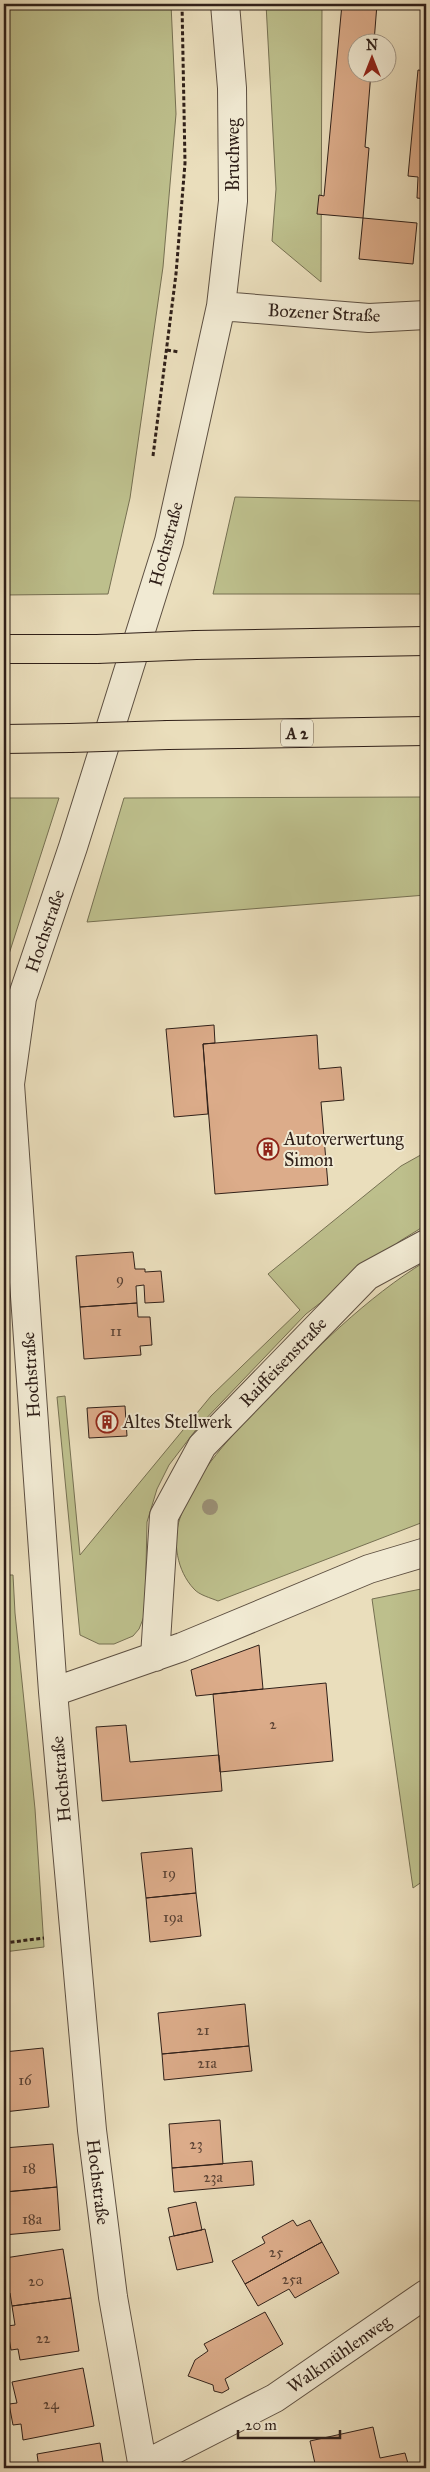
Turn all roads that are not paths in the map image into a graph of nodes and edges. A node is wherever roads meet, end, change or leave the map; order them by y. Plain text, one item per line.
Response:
1 (225, 4) edge
2 (222, 306) junction
3 (426, 315) edge
4 (426, 641) edge
5 (4, 649) edge
6 (426, 732) edge
7 (4, 739) edge
8 (426, 1244) edge
9 (426, 1552) edge
10 (155, 1657) junction
11 (53, 1692) junction
12 (426, 2294) edge
13 (142, 2467) edge

1 - 2 street, Bruchweg
2 - 3 street, Bozener Straße
2 - 11 street, Hochstraße
4 - 5 highway, bridge
6 - 7 highway, A 2, bridge
8 - 10 street, Raiffeisenstraße
9 - 10 street
10 - 11 street
11 - 13 street, Hochstraße
12 - 13 street, Walkmühlenweg

